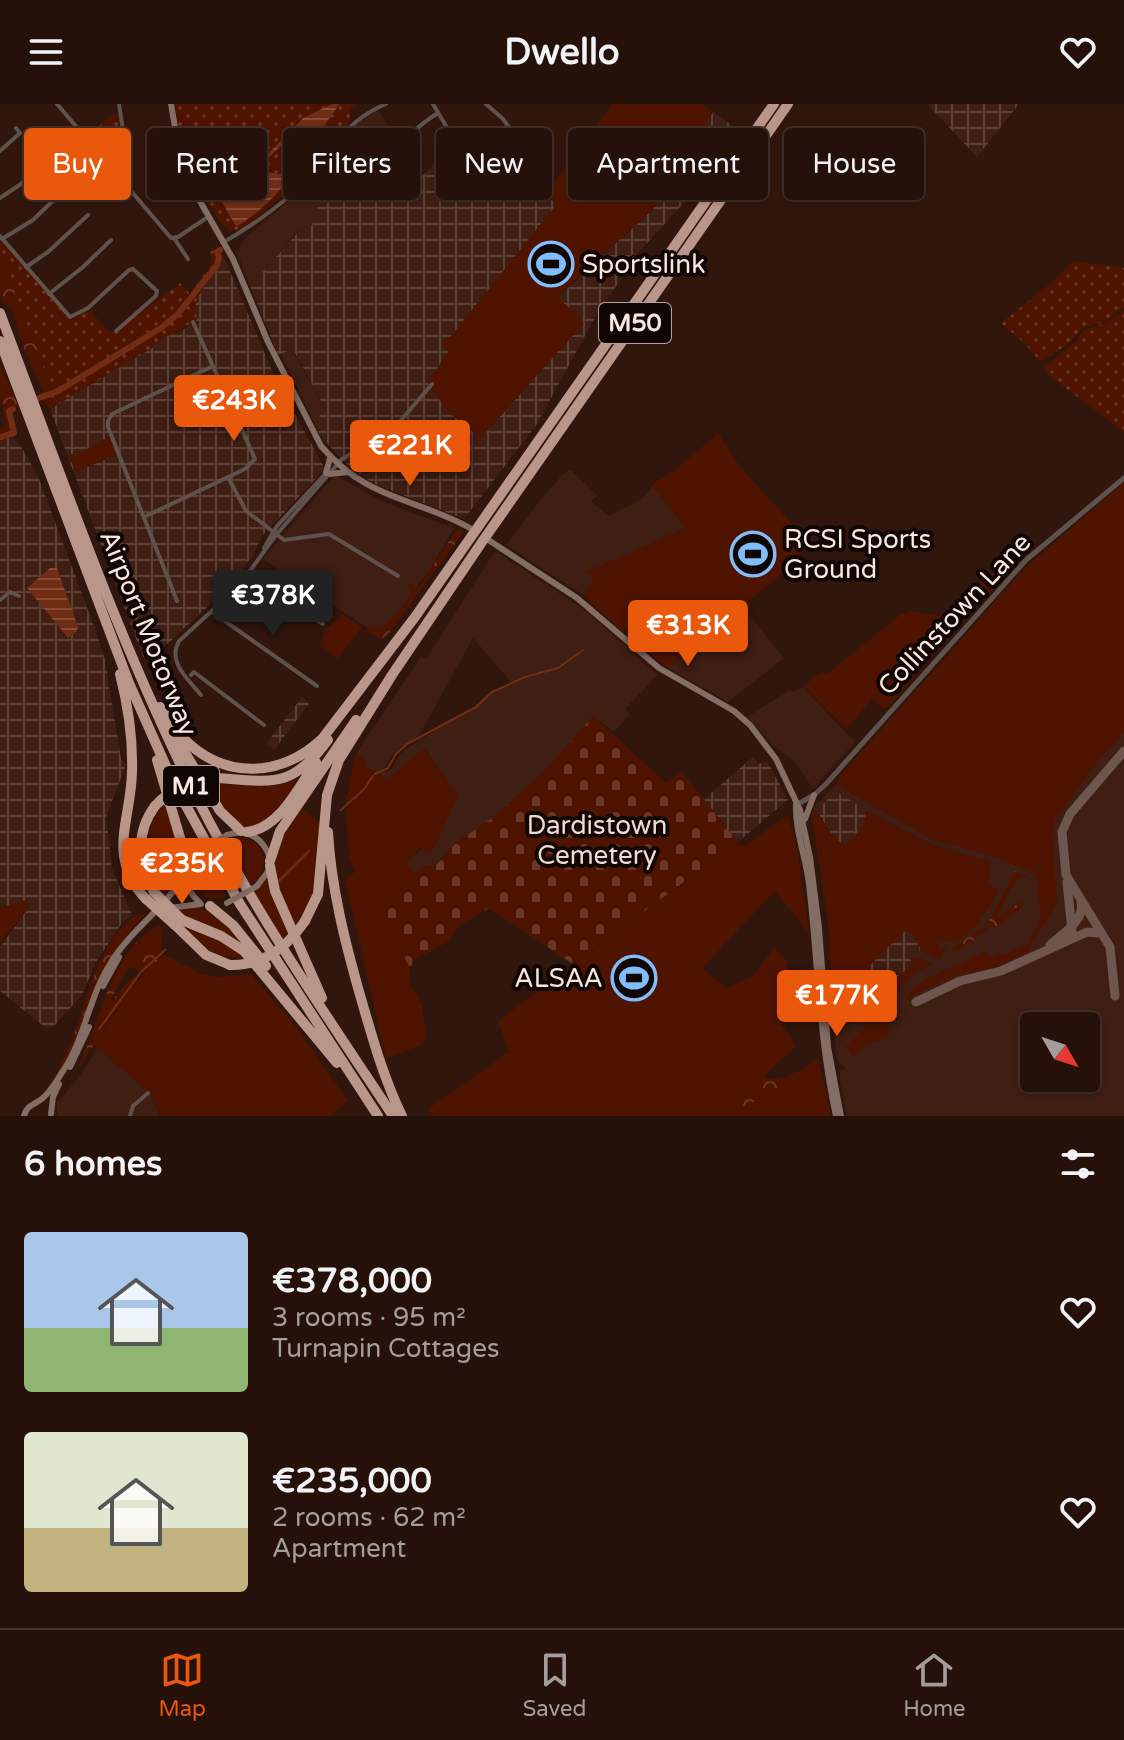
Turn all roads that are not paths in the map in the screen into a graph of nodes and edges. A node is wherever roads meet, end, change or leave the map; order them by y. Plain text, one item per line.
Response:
1 (57, 104) edge
2 (119, 104) edge
3 (171, 104) edge
4 (386, 104) edge
5 (433, 104) edge
6 (486, 104) edge
7 (774, 104) edge
8 (788, 104) edge
9 (438, 113) junction
10 (16, 128) dead end
11 (78, 128) edge
12 (123, 128) edge
13 (416, 128) edge
14 (446, 128) edge
15 (510, 128) edge
16 (0, 151) edge
17 (24, 181) edge
18 (131, 190) edge
19 (0, 198) edge
20 (54, 200) edge
21 (88, 215) dead end
22 (208, 217) junction
23 (1, 237) edge
24 (174, 238) junction
25 (111, 240) dead end
26 (224, 242) junction
27 (188, 259) dead end
28 (26, 267) junction
29 (49, 294) junction
30 (0, 299) edge
31 (0, 313) edge
32 (193, 322) dead end
33 (116, 331) dead end
34 (4, 339) edge
35 (213, 366) junction
36 (432, 384) dead end
37 (330, 458) junction
38 (332, 470) junction
39 (348, 472) junction
40 (228, 477) junction
41 (1124, 478) edge
42 (144, 517) junction
43 (470, 528) dead end
44 (274, 534) junction
45 (486, 542) junction
46 (247, 574) junction
47 (398, 576) dead end
48 (19, 596) dead end
49 (0, 600) edge
50 (177, 601) dead end
51 (101, 610) junction
52 (212, 612) junction
53 (415, 617) junction
54 (117, 620) junction
55 (323, 624) dead end
56 (191, 675) dead end
57 (205, 680) junction
58 (129, 683) junction
59 (317, 686) dead end
60 (197, 689) junction
61 (201, 695) dead end
62 (160, 707) junction
63 (264, 725) dead end
64 (339, 726) junction
65 (346, 749) junction
66 (823, 787) junction
67 (814, 795) junction
68 (796, 805) junction
69 (804, 827) junction
70 (244, 832) junction
71 (270, 863) junction
72 (186, 871) junction
73 (150, 896) junction
74 (205, 905) junction
75 (178, 923) junction
76 (362, 1070) junction
77 (358, 1084) junction
78 (148, 1093) dead end
79 (38, 1103) junction
80 (376, 1114) edge
81 (52, 1115) edge
82 (24, 1116) edge
83 (130, 1116) edge
84 (393, 1116) edge
85 (402, 1116) edge
86 (839, 1116) edge

1 - 11 street
2 - 12 street
3 - 22 main road
4 - 26 street
5 - 9 street
6 - 15 street
7 - 53 highway, M50
8 - 45 highway, M50
9 - 13 street
9 - 14 street
10 - 16 street
17 - 19 street
18 - 24 street
20 - 23 street
21 - 28 street
22 - 24 street
22 - 26 main road
23 - 28 street
24 - 27 street
25 - 29 street
26 - 37 main road
28 - 29 street
29 - 33 street
30 - 34 highway
31 - 34 highway, Airport Motorway / M50
32 - 35 street
34 - 51 highway, Airport Motorway / M50
34 - 54 highway, Airport Motorway / M50
35 - 40 street
35 - 42 street
36 - 38 street
37 - 38 main road
37 - 38 main road
38 - 39 main road
38 - 39 main road
38 - 44 street
39 - 43 main road
40 - 42 street
40 - 44 street
41 - 66 street, Collinstown Lane
42 - 50 street
44 - 46 street
44 - 47 street
45 - 65 highway, M50
45 - 68 main road
45 - 71 highway, M50
46 - 52 street
46 - 55 street
48 - 49 street
51 - 58 highway, Airport Motorway / M1
51 - 73 highway, M50
52 - 59 street
52 - 60 street
53 - 62 highway, M50
53 - 64 highway, M50
54 - 62 highway, M50
54 - 76 highway, Airport Motorway / M1
56 - 57 street
57 - 60 street
57 - 63 street
58 - 72 highway
58 - 77 highway, Airport Motorway / M1
60 - 61 street
62 - 70 highway
64 - 70 highway, M50
64 - 73 highway, bridge
65 - 75 highway, M50, bridge
65 - 85 highway
66 - 67 street, Collinstown Lane
66 - 68 street, Collinstown Lane
67 - 68 street, Collinstown Lane
67 - 69 main road
68 - 69 main road
68 - 86 main road
69 - 86 main road
70 - 71 main road
70 - 72 main road, bridge
71 - 74 main road, bridge
71 - 76 highway
72 - 74 main road
72 - 79 main road
73 - 75 highway, bridge
74 - 77 highway
74 - 81 main road
75 - 80 highway
76 - 84 highway, Airport Motorway / M1
77 - 80 highway, Airport Motorway / M1
78 - 83 street
79 - 81 main road
79 - 82 main road

